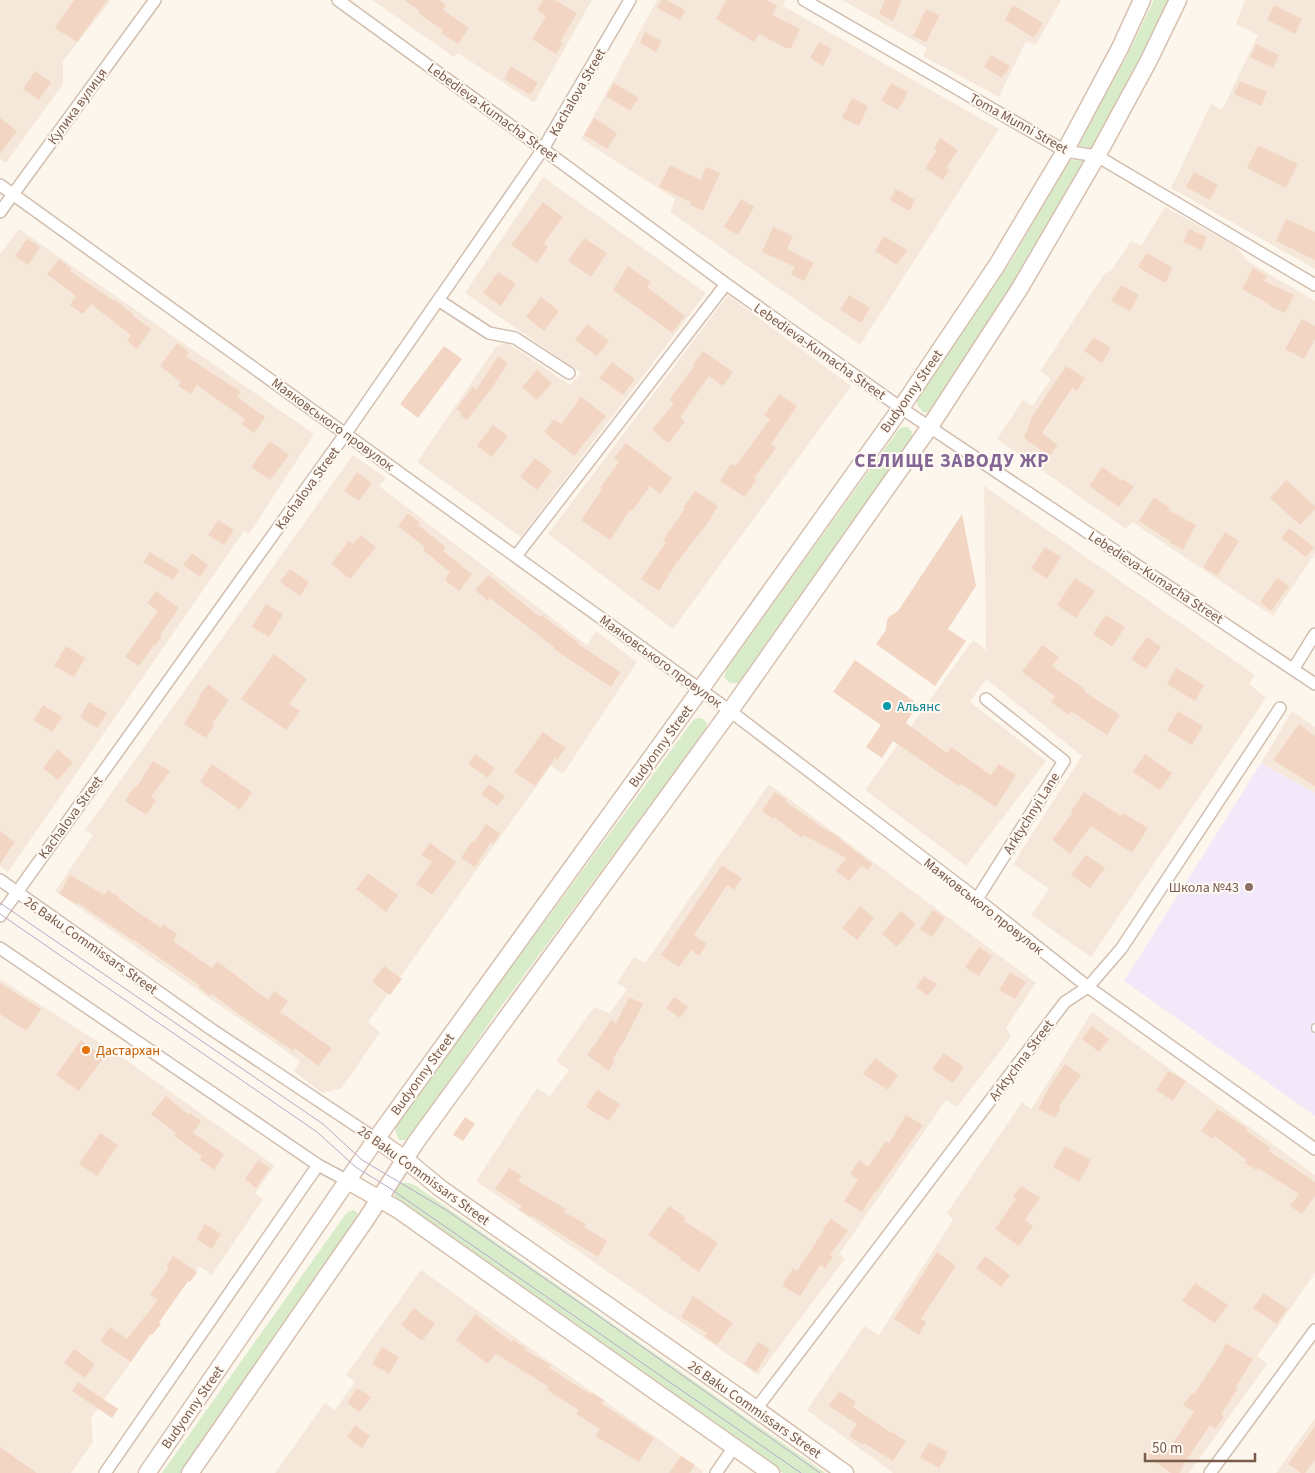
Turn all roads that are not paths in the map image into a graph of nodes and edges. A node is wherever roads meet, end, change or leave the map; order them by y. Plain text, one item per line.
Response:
1 (155, 0) edge
2 (338, 0) edge
3 (630, 0) edge
4 (804, 0) edge
5 (1142, 0) edge
6 (1178, 0) edge
7 (543, 149) junction
8 (1065, 152) junction
9 (1097, 156) junction
10 (0, 185) edge
11 (13, 194) junction
12 (0, 212) edge
13 (726, 284) junction
14 (1315, 285) edge
15 (438, 300) junction
16 (569, 373) dead end
17 (900, 408) junction
18 (929, 428) junction
19 (346, 434) junction
20 (516, 556) junction
21 (1315, 634) edge
22 (1294, 668) junction
23 (1315, 684) edge
24 (700, 690) junction
25 (986, 699) dead end
26 (1280, 708) dead end
27 (730, 711) junction
28 (0, 880) edge
29 (16, 892) junction
30 (977, 899) junction
31 (0, 916) edge
32 (0, 948) edge
33 (1088, 987) junction
34 (376, 1139) junction
35 (1315, 1149) edge
36 (405, 1160) junction
37 (318, 1165) junction
38 (348, 1181) junction
39 (379, 1199) junction
40 (1315, 1330) edge
41 (756, 1409) junction
42 (734, 1447) junction
43 (105, 1473) edge
44 (147, 1473) edge
45 (190, 1473) edge
46 (716, 1473) edge
47 (772, 1473) edge
48 (845, 1473) edge
49 (1210, 1473) edge

1 - 11 street, Кулика вулиця
2 - 7 street, Lebedieva-Kumacha Street
3 - 7 street, Kachalova Street
4 - 8 street, Toma Munni Street
5 - 8 main road, Budyonny Street
6 - 9 main road
7 - 13 street, Lebedieva-Kumacha Street
7 - 15 street, Kachalova Street
8 - 9 street, Toma Munni Street
8 - 17 main road, Budyonny Street
9 - 14 street, Toma Munni Street
9 - 18 main road
10 - 11 street, Маяковського провулок
11 - 12 street, Кулика вулиця
11 - 19 street, Маяковського провулок
13 - 17 street, Lebedieva-Kumacha Street
13 - 20 street
15 - 16 street
15 - 19 street, Kachalova Street
17 - 18 street, Lebedieva-Kumacha Street
17 - 24 main road, Budyonny Street
18 - 22 street, Lebedieva-Kumacha Street
18 - 27 main road
19 - 20 street, Маяковського провулок
19 - 29 street, Kachalova Street
20 - 24 street, Маяковського провулок
21 - 22 street
22 - 23 street, Lebedieva-Kumacha Street
24 - 27 street, Маяковського провулок
24 - 34 main road, Budyonny Street
25 - 30 street, Arktychnyi Lane
26 - 33 street, Arktychna Street
27 - 30 street, Маяковського провулок
27 - 36 main road
28 - 29 street, 26 Baku Commissars Street
29 - 31 street, Kachalova Street
29 - 34 street, 26 Baku Commissars Street
30 - 33 street, Маяковського провулок
32 - 37 street
33 - 35 street, Маяковського провулок
33 - 41 street, Arktychna Street
34 - 36 main road, 26 Baku Commissars Street
34 - 38 main road, Budyonny Street
36 - 39 main road
36 - 41 main road, 26 Baku Commissars Street
37 - 38 street
37 - 43 street
38 - 39 main road
38 - 44 main road, Budyonny Street
39 - 42 main road
39 - 45 main road
40 - 49 street
41 - 48 main road, 26 Baku Commissars Street
42 - 46 street
42 - 47 main road

